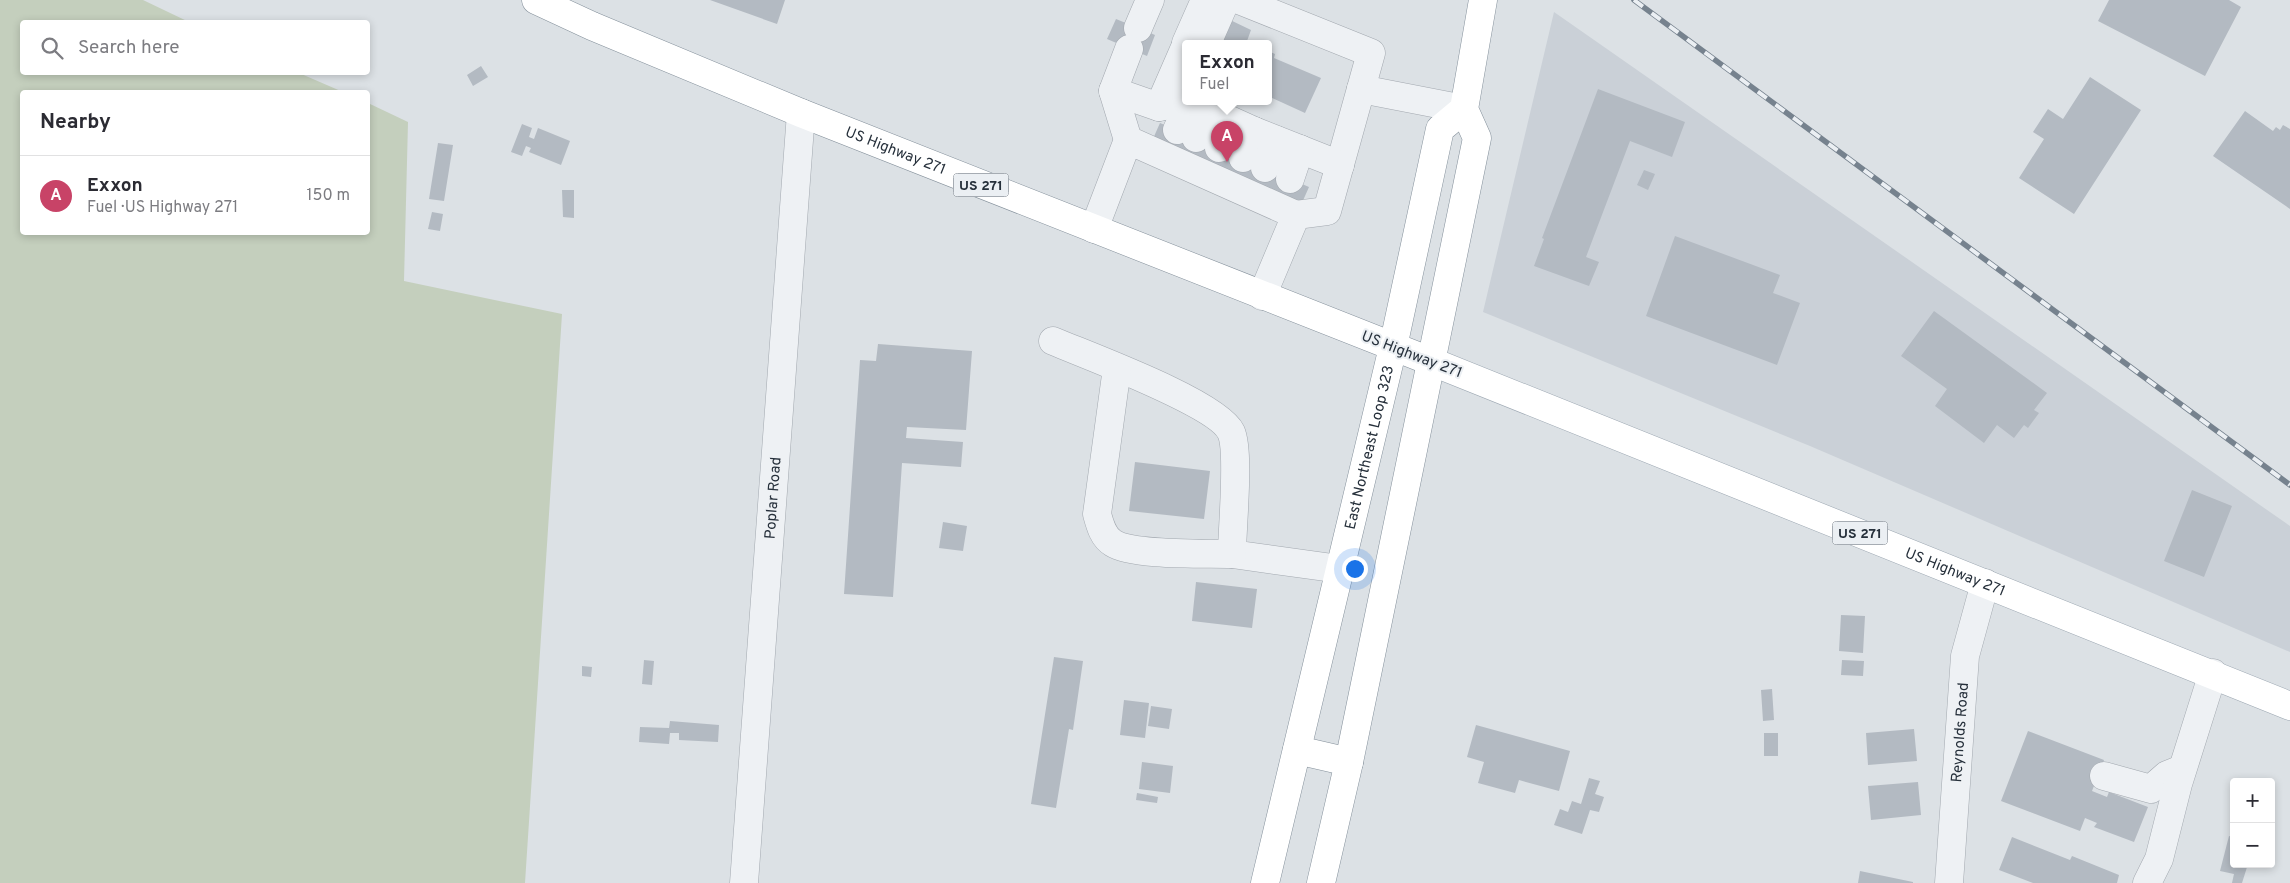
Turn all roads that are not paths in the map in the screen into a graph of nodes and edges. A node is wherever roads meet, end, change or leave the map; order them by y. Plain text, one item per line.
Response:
1 (536, 0) edge
2 (1150, 0) edge
3 (1205, 0) edge
4 (1226, 0) edge
5 (1239, 0) edge
6 (1483, 0) edge
7 (1188, 40) edge
8 (1208, 40) edge
9 (1182, 55) edge
10 (1361, 89) junction
11 (1113, 91) junction
12 (1159, 107) junction
13 (1464, 108) junction
14 (801, 113) junction
15 (1243, 126) junction
16 (1128, 140) junction
17 (1214, 164) junction
18 (1340, 164) junction
19 (1287, 200) junction
20 (1094, 229) junction
21 (1262, 296) junction
22 (1053, 341) dead end
23 (1393, 347) junction
24 (1430, 361) junction
25 (1117, 368) junction
26 (1232, 554) junction
27 (1340, 569) junction
28 (1985, 583) junction
29 (2213, 673) junction
30 (2290, 706) edge
31 (1297, 750) junction
32 (1349, 762) junction
33 (2182, 770) junction
34 (2104, 776) dead end
35 (744, 883) edge
36 (1265, 883) edge
37 (1322, 883) edge
38 (1949, 883) edge
39 (2147, 883) edge

1 - 14 main road, US Highway 271 / US 271
2 - 11 street
3 - 7 street
4 - 8 street
5 - 10 street
6 - 13 main road
9 - 12 street
10 - 13 street
10 - 18 street
11 - 12 street
11 - 16 street
12 - 15 street
13 - 23 main road, East Northeast Loop 323
13 - 24 main road
14 - 20 main road, US Highway 271 / US 271
14 - 35 street, Poplar Road
15 - 17 street
15 - 17 street
15 - 17 street
15 - 18 street
15 - 19 street
16 - 17 street
16 - 20 street
17 - 19 street
18 - 19 street
19 - 21 street
20 - 21 main road, US Highway 271 / US 271
21 - 23 main road, US Highway 271 / US 271
22 - 25 street
23 - 24 main road, US Highway 271 / US 271
23 - 27 main road, East Northeast Loop 323
24 - 28 main road, US Highway 271 / US 271
24 - 32 main road
25 - 26 street
25 - 26 street
26 - 27 street
27 - 31 main road, East Northeast Loop 323
28 - 29 main road, US Highway 271 / US 271
28 - 38 street, Reynolds Road
29 - 30 main road, US Highway 271 / US 271
29 - 33 street
31 - 32 main road
31 - 36 main road, East Northeast Loop 323
32 - 37 main road
33 - 34 street
33 - 39 street

